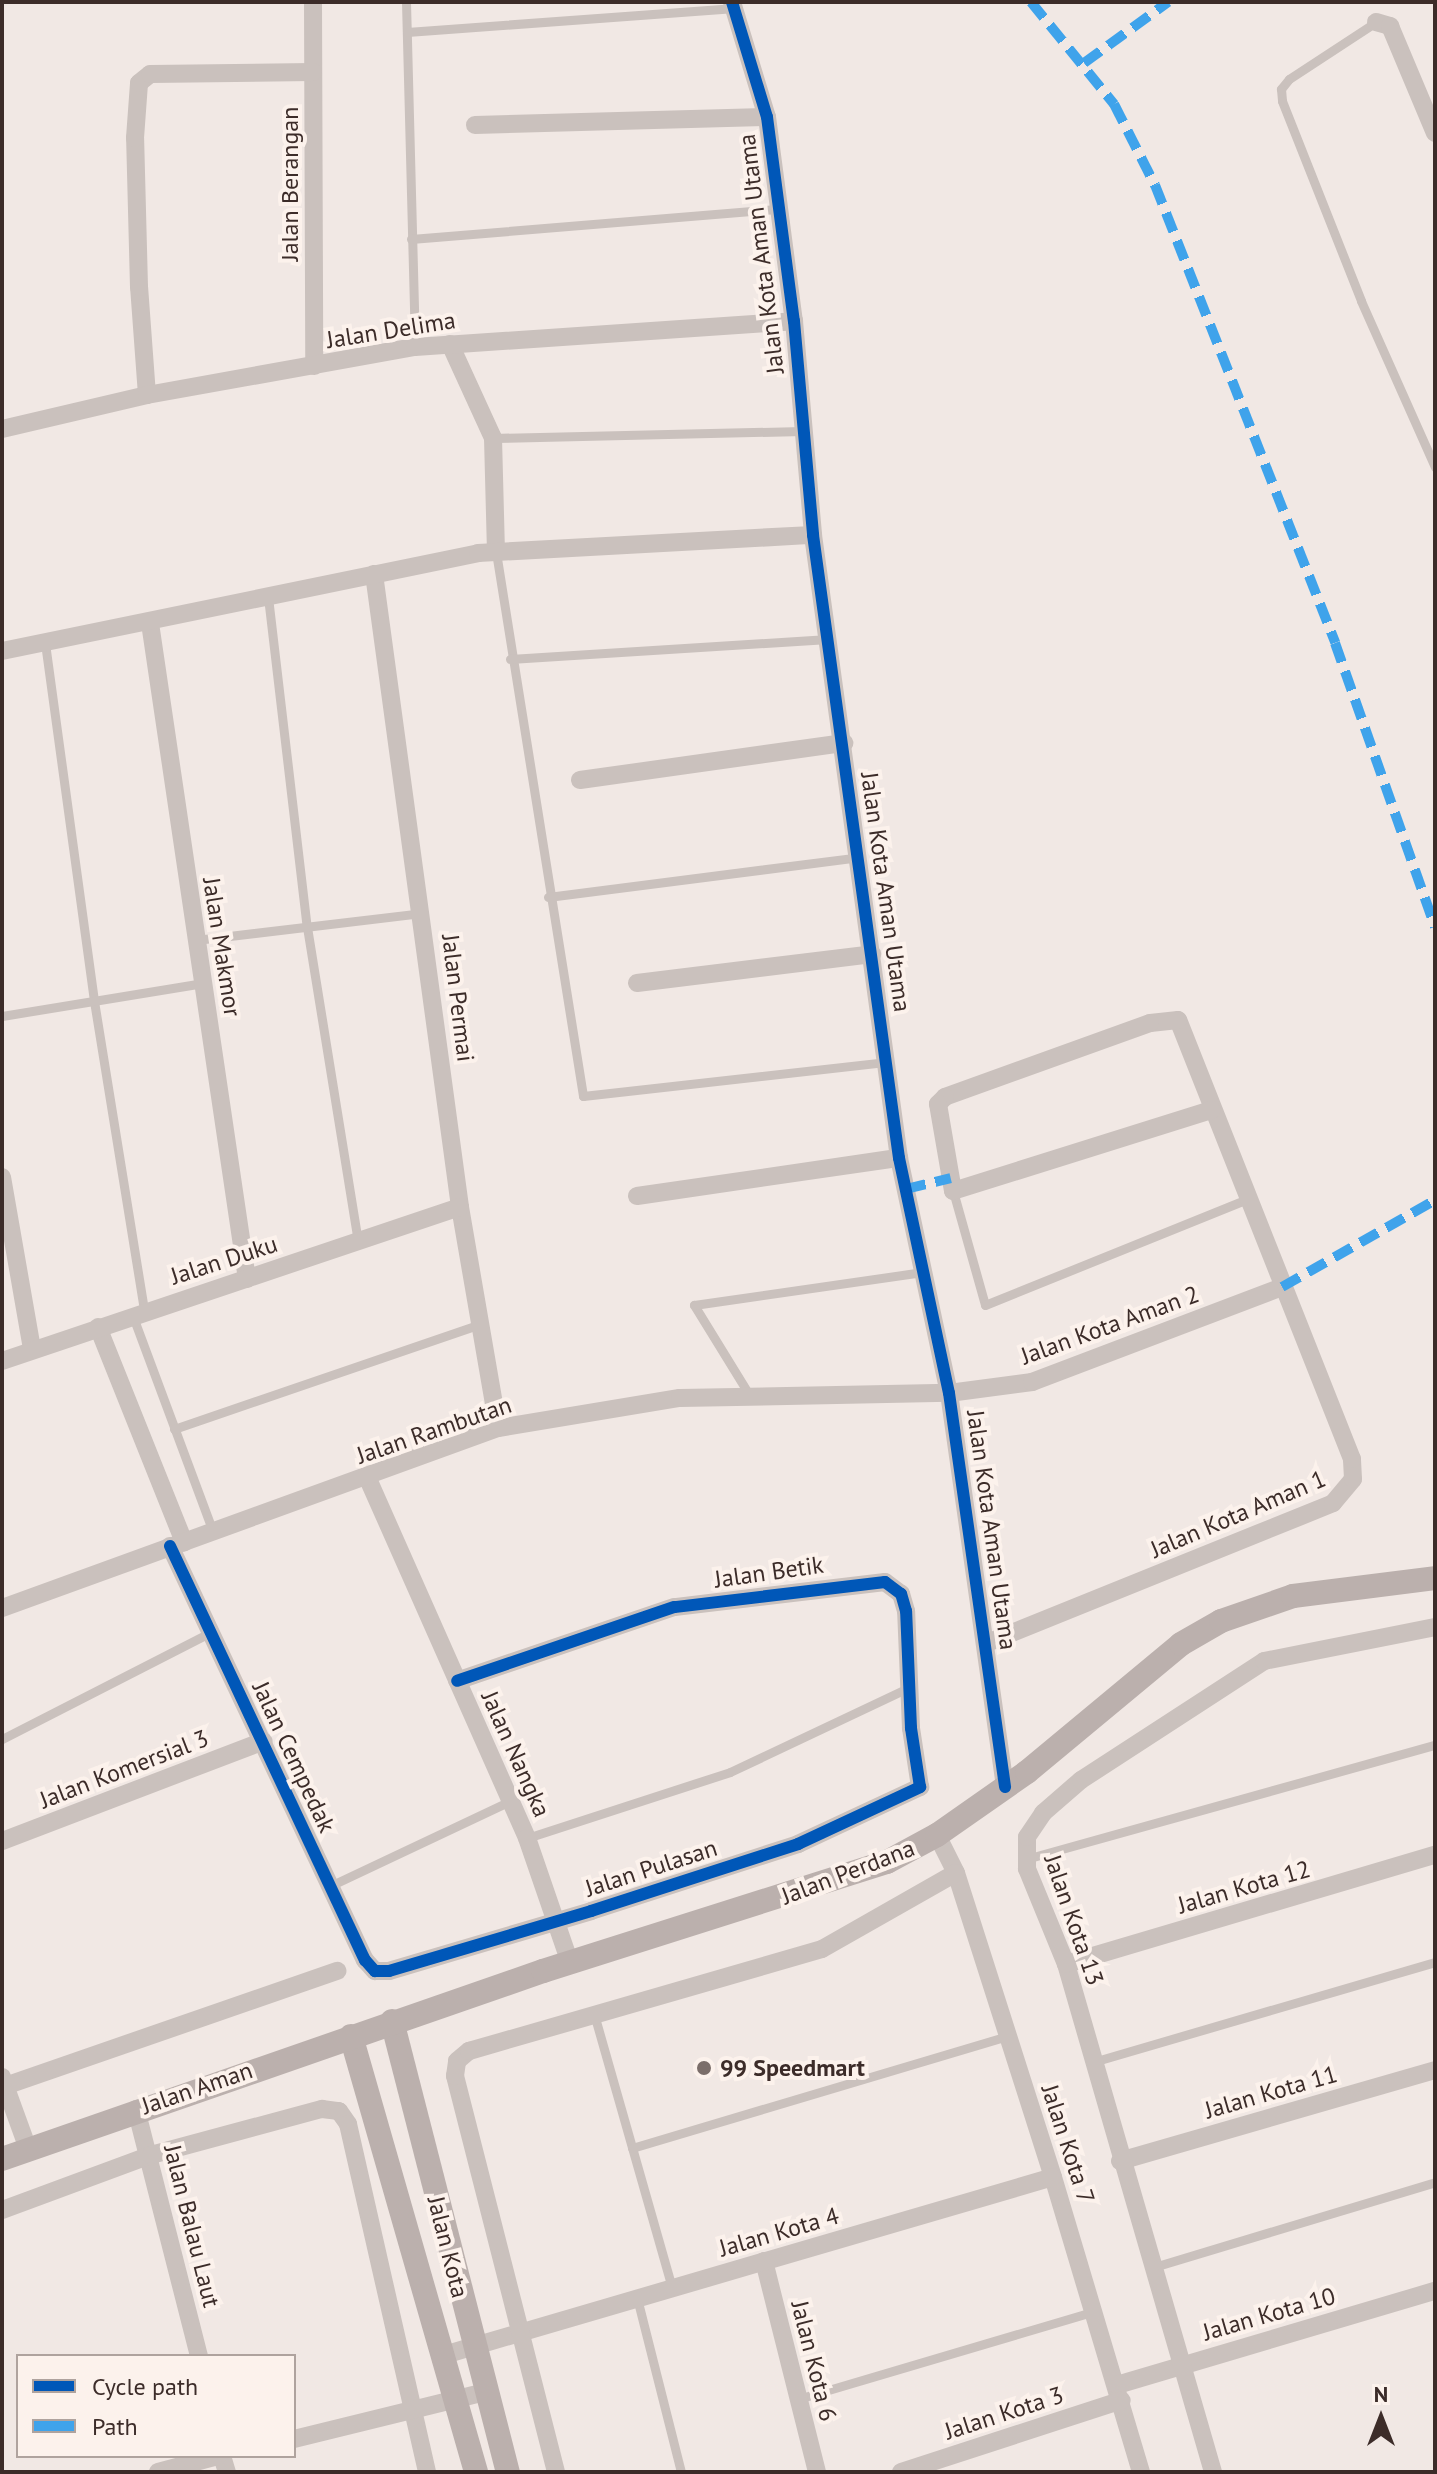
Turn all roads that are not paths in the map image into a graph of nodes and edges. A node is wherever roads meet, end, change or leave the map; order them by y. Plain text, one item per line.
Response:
1 (313, 2) edge
2 (406, 2) edge
3 (734, 5) edge
4 (1376, 22) joint
5 (407, 32) junction
6 (313, 72) junction
7 (767, 117) junction
8 (475, 125) dead end
9 (1434, 127) edge
10 (776, 209) junction
11 (411, 239) junction
12 (794, 321) junction
13 (450, 344) junction
14 (415, 347) junction
15 (314, 366) junction
16 (147, 395) junction
17 (2, 429) edge
18 (803, 431) junction
19 (493, 438) junction
20 (1435, 467) edge
21 (813, 535) junction
22 (496, 552) junction
23 (374, 574) junction
24 (268, 597) junction
25 (150, 623) junction
26 (828, 639) junction
27 (45, 643) junction
28 (2, 651) edge
29 (510, 659) junction
30 (844, 743) junction
31 (580, 780) dead end
32 (859, 857) junction
33 (548, 897) junction
34 (423, 913) junction
35 (307, 927) junction
36 (196, 940) junction
37 (872, 954) junction
38 (203, 983) junction
39 (637, 983) dead end
40 (94, 1001) junction
41 (2, 1016) edge
42 (887, 1062) junction
43 (1212, 1110) junction
44 (899, 1158) junction
45 (2, 1177) edge
46 (953, 1191) junction
47 (637, 1196) dead end
48 (1247, 1199) junction
49 (460, 1207) junction
50 (358, 1242) junction
51 (923, 1272) junction
52 (247, 1279) junction
53 (1282, 1287) junction
54 (138, 1312) junction
55 (480, 1324) junction
56 (98, 1327) junction
57 (32, 1349) junction
58 (2, 1361) edge
59 (949, 1393) junction
60 (750, 1396) junction
61 (498, 1428) junction
62 (174, 1429) junction
63 (368, 1479) junction
64 (213, 1532) junction
65 (177, 1544) junction
66 (1435, 1578) edge
67 (2, 1608) edge
68 (1435, 1627) edge
69 (211, 1632) junction
70 (987, 1643) junction
71 (457, 1681) junction
72 (910, 1687) junction
73 (2, 1739) edge
74 (264, 1741) junction
75 (1435, 1745) edge
76 (920, 1787) joint
77 (1005, 1787) junction
78 (510, 1801) junction
79 (937, 1835) junction
80 (527, 1838) junction
81 (2, 1841) edge
82 (1435, 1855) edge
83 (1026, 1859) junction
84 (956, 1873) junction
85 (330, 1886) junction
86 (557, 1919) junction
87 (1435, 1962) edge
88 (570, 1963) junction
89 (1066, 1964) junction
90 (337, 1971) dead end
91 (389, 1971) joint
92 (594, 2014) junction
93 (392, 2021) junction
94 (351, 2036) junction
95 (1007, 2036) junction
96 (1093, 2062) junction
97 (1435, 2070) edge
98 (3, 2083) edge
99 (136, 2109) junction
100 (632, 2148) junction
101 (28, 2149) junction
102 (151, 2155) junction
103 (2, 2159) edge
104 (1120, 2161) junction
105 (1053, 2177) junction
106 (1435, 2182) edge
107 (2, 2210) edge
108 (764, 2261) junction
109 (1151, 2268) junction
110 (672, 2288) junction
111 (1435, 2291) edge
112 (637, 2298) junction
113 (1095, 2311) junction
114 (519, 2333) junction
115 (473, 2348) junction
116 (199, 2354) edge
117 (444, 2355) junction
118 (1178, 2365) junction
119 (486, 2392) junction
120 (1120, 2392) junction
121 (798, 2399) junction
122 (457, 2402) junction
123 (413, 2412) junction
124 (296, 2439) edge
125 (212, 2458) edge
126 (158, 2472) edge
127 (427, 2472) edge
128 (476, 2472) edge
129 (508, 2472) edge
130 (556, 2472) edge
131 (681, 2472) edge
132 (817, 2472) edge
133 (901, 2472) edge
134 (1141, 2472) edge
135 (1213, 2472) edge

1 - 6 street, Jalan Berangan
2 - 5 lane
3 - 5 lane
3 - 7 street, Jalan Kota Aman Utama
4 - 9 street
4 - 20 lane
5 - 11 lane
6 - 15 street, Jalan Berangan
6 - 16 street
7 - 8 street
7 - 10 street, Jalan Kota Aman Utama
10 - 11 lane
10 - 12 street, Jalan Kota Aman Utama
11 - 14 lane
12 - 13 street, Jalan Delima
12 - 18 street, Jalan Kota Aman Utama
13 - 14 street, Jalan Delima
13 - 19 street
14 - 15 street, Jalan Delima
15 - 16 street, Jalan Delima
16 - 17 street, Jalan Delima
18 - 19 lane
18 - 21 street, Jalan Kota Aman Utama
19 - 22 street
21 - 22 street
21 - 26 street, Jalan Kota Aman Utama
22 - 23 street
22 - 29 lane
23 - 24 street
23 - 34 street, Jalan Permai
24 - 25 street
24 - 35 lane
25 - 27 street
25 - 36 street, Jalan Makmor
26 - 29 lane
26 - 30 street, Jalan Kota Aman Utama
27 - 28 street
27 - 40 lane
29 - 33 lane
30 - 31 street
30 - 32 street, Jalan Kota Aman Utama
32 - 33 lane
32 - 37 street, Jalan Kota Aman Utama
33 - 42 lane
34 - 35 lane
34 - 49 street, Jalan Permai
35 - 36 lane
35 - 50 lane
36 - 38 street, Jalan Makmor
37 - 39 street
37 - 42 street, Jalan Kota Aman Utama
38 - 40 lane
38 - 52 street, Jalan Makmor
40 - 41 lane
40 - 54 lane
42 - 44 street, Jalan Kota Aman Utama
43 - 46 street
43 - 46 street, Jalan Kota Aman 1
43 - 48 street, Jalan Kota Aman 1
44 - 47 street
44 - 51 street, Jalan Kota Aman Utama
45 - 57 street
46 - 48 lane
48 - 53 street, Jalan Kota Aman 1
49 - 50 street, Jalan Duku
49 - 55 street, Jalan Permai
50 - 52 street, Jalan Duku
51 - 59 street, Jalan Kota Aman Utama
51 - 60 lane
52 - 54 street, Jalan Duku
53 - 59 street, Jalan Kota Aman 2
53 - 70 street, Jalan Kota Aman 1
54 - 56 street, Jalan Duku
54 - 62 lane
55 - 61 street, Jalan Permai
55 - 62 lane
56 - 57 street, Jalan Duku
56 - 65 street, Jalan Cempedak
57 - 58 street, Jalan Duku
59 - 60 street, Jalan Rambutan
59 - 70 street, Jalan Kota Aman Utama
60 - 61 street, Jalan Rambutan
61 - 63 street, Jalan Rambutan
62 - 64 lane
63 - 64 street, Jalan Rambutan
63 - 71 street, Jalan Nangka
64 - 65 street, Jalan Rambutan
65 - 67 street, Jalan Rambutan
65 - 69 street, Jalan Cempedak
66 - 77 street, Jalan Perdana
68 - 83 street, Jalan Kota 13
69 - 73 lane
69 - 74 street, Jalan Cempedak
70 - 77 street, Jalan Kota Aman Utama
71 - 72 street, Jalan Betik
71 - 78 street, Jalan Nangka
72 - 76 street, Jalan Betik
72 - 80 lane
74 - 81 street, Jalan Komersial 3
74 - 85 street, Jalan Cempedak
75 - 83 lane
76 - 86 street, Jalan Pulasan
77 - 79 street, Jalan Perdana
78 - 80 street, Jalan Nangka
78 - 85 lane
79 - 84 street, Jalan Kota 7
79 - 88 street, Jalan Perdana
80 - 86 street, Jalan Nangka
82 - 89 street, Jalan Kota 12
83 - 89 street, Jalan Kota 13
84 - 92 street
84 - 95 street, Jalan Kota 7
85 - 91 street, Jalan Cempedak
86 - 88 street, Jalan Nangka
86 - 91 street, Jalan Pulasan
87 - 96 lane
88 - 93 street, Jalan Perdana
89 - 96 street, Jalan Kota 13
90 - 98 street
92 - 100 lane
92 - 114 street
93 - 94 street, Jalan Aman
93 - 115 street, Jalan Kota
94 - 99 street, Jalan Aman
94 - 117 street, Jalan Kota
95 - 100 lane
95 - 105 street, Jalan Kota 7
96 - 104 street, Jalan Kota 13
97 - 104 street, Jalan Kota 11
98 - 101 street
99 - 101 street, Jalan Aman
99 - 102 street, Jalan Balau Laut
100 - 110 lane
101 - 103 street, Jalan Aman
102 - 107 street
102 - 116 street, Jalan Balau Laut
102 - 123 street
104 - 109 street, Jalan Kota 13
105 - 108 street, Jalan Kota 4
105 - 113 street, Jalan Kota 7
106 - 109 lane
108 - 110 street, Jalan Kota 4
108 - 121 street, Jalan Kota 6
109 - 118 street, Jalan Kota 13
110 - 112 street, Jalan Kota 4
111 - 118 street, Jalan Kota 10
112 - 114 street, Jalan Kota 4
112 - 131 lane
113 - 120 street, Jalan Kota 7
113 - 121 lane
114 - 115 street, Jalan Kota 4
114 - 130 street
115 - 117 street, Jalan Kota 4
115 - 119 street, Jalan Kota
117 - 122 street, Jalan Kota
118 - 120 street, Jalan Kota 10
118 - 135 street, Jalan Kota 13
119 - 122 street
119 - 129 street, Jalan Kota
120 - 133 street, Jalan Kota 3
120 - 134 street, Jalan Kota 7
121 - 132 street, Jalan Kota 6
122 - 123 street
122 - 128 street, Jalan Kota
123 - 124 street
123 - 127 street
125 - 126 street

